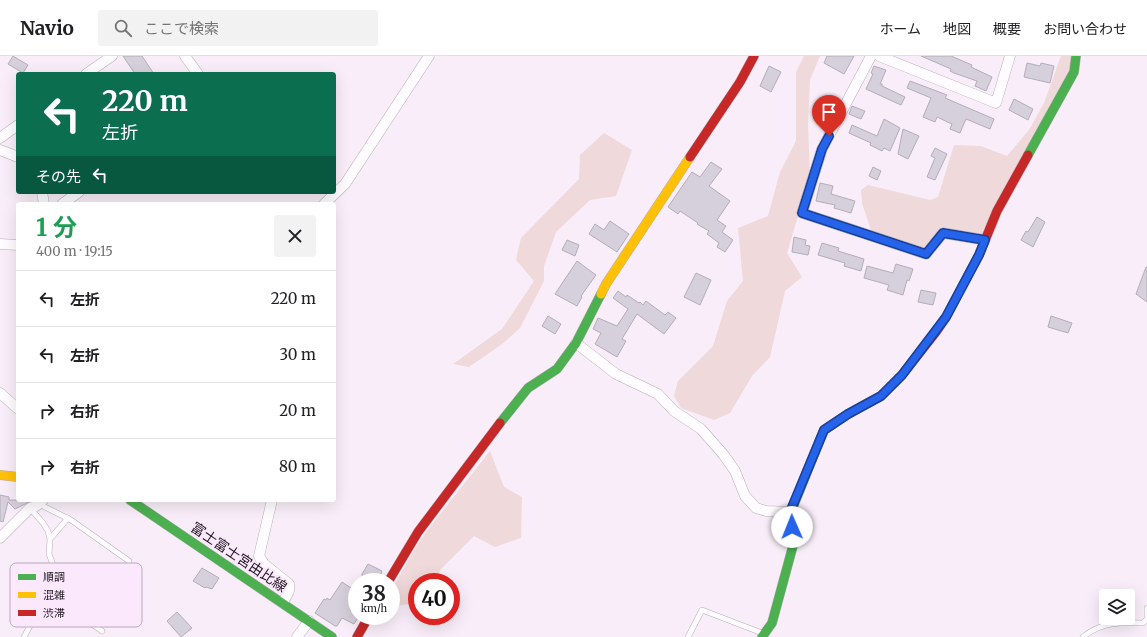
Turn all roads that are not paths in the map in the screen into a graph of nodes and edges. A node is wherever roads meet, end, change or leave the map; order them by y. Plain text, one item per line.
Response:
1 (185, 56) edge
2 (429, 56) edge
3 (754, 56) edge
4 (871, 56) edge
5 (879, 56) edge
6 (1009, 56) edge
7 (1076, 56) edge
8 (109, 57) edge
9 (89, 72) edge
10 (197, 72) edge
11 (16, 126) edge
12 (0, 138) edge
13 (0, 150) edge
14 (16, 156) edge
15 (336, 192) edge
16 (76, 194) edge
17 (334, 194) edge
18 (65, 202) edge
19 (326, 202) edge
20 (985, 240) junction
21 (0, 244) edge
22 (16, 245) edge
23 (576, 342) junction
24 (0, 393) edge
25 (16, 407) edge
26 (0, 475) edge
27 (16, 476) edge
28 (133, 502) edge
29 (272, 502) edge
30 (37, 504) edge
31 (790, 512) junction
32 (68, 518) junction
33 (0, 538) edge
34 (50, 539) junction
35 (129, 560) dead end
36 (52, 563) edge
37 (393, 573) edge
38 (284, 603) junction
39 (1147, 608) edge
40 (1147, 616) edge
41 (1147, 619) edge
42 (309, 621) junction
43 (364, 625) edge
44 (30, 627) edge
45 (96, 627) edge
46 (102, 631) dead end
47 (765, 636) edge
48 (24, 637) edge
49 (297, 637) edge
50 (332, 637) edge
51 (357, 637) edge
52 (688, 637) edge
53 (1083, 637) edge

1 - 10 street
2 - 15 street
3 - 23 street
4 - 20 street
5 - 6 street
7 - 20 street
8 - 9 street
11 - 12 street
13 - 14 street
16 - 18 street
17 - 19 street
20 - 31 street
21 - 22 street
23 - 31 street
23 - 37 street
24 - 25 street
26 - 27 street
28 - 38 street, 富士富士宮由比線
29 - 38 street
30 - 32 lane
30 - 33 street
30 - 34 lane
31 - 47 street
32 - 34 lane
32 - 35 lane
34 - 36 lane
38 - 42 street, 富士富士宮由比線
39 - 40 lane
41 - 53 lane
42 - 49 street
42 - 50 street, 富士富士宮由比線
43 - 51 street
44 - 48 lane
45 - 46 lane
47 - 52 lane

